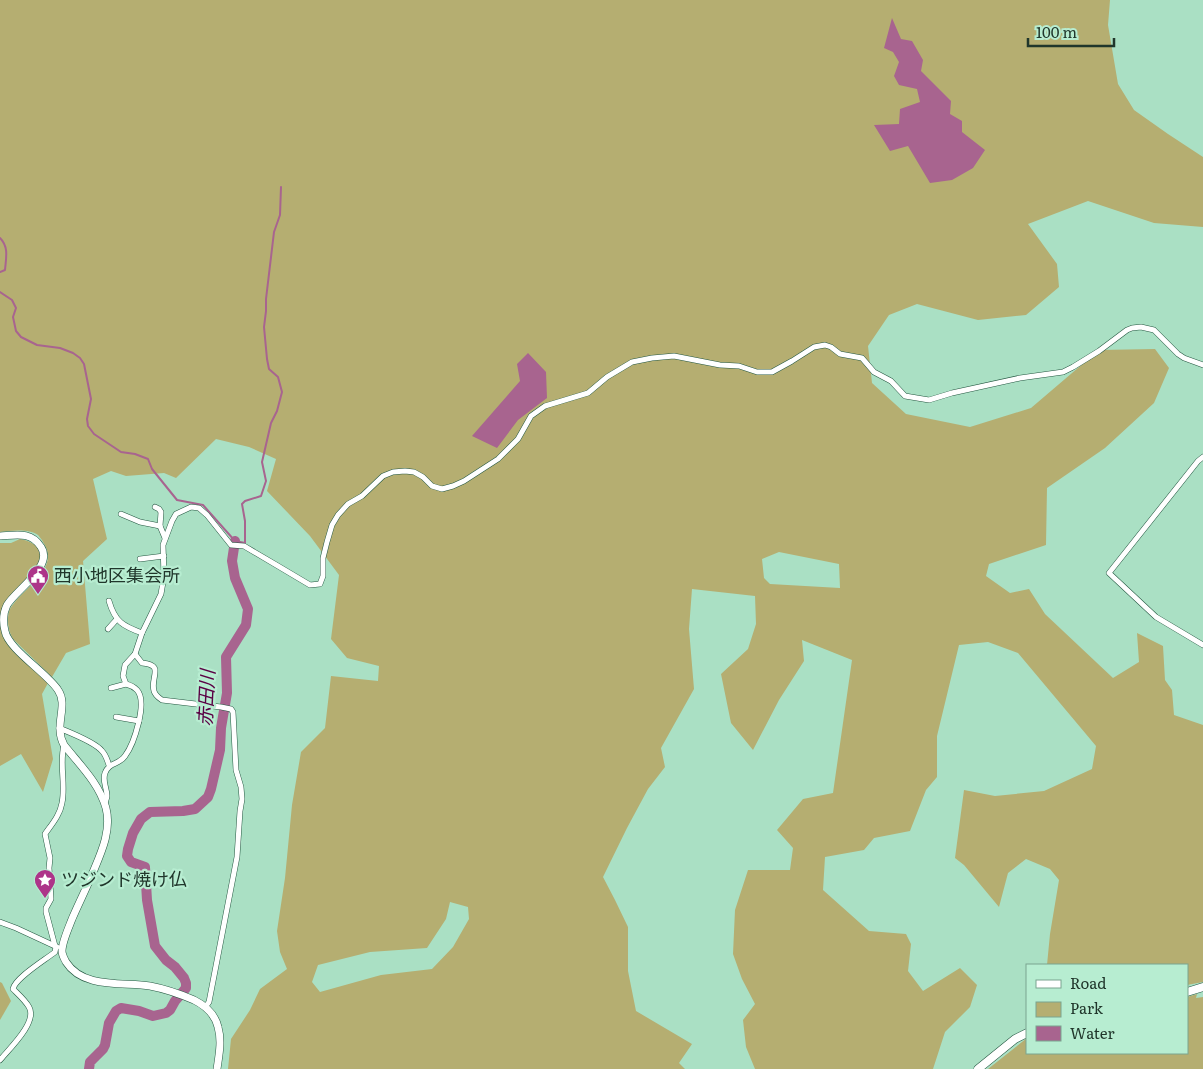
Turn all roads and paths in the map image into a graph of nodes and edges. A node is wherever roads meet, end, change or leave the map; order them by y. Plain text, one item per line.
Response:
1 (1203, 366) edge
2 (1203, 457) edge
3 (155, 507) dead end
4 (121, 514) dead end
5 (160, 526) junction
6 (0, 536) edge
7 (165, 539) junction
8 (164, 556) junction
9 (140, 559) dead end
10 (109, 601) dead end
11 (117, 619) junction
12 (108, 628) dead end
13 (142, 633) junction
14 (1203, 645) edge
15 (135, 654) junction
16 (126, 684) junction
17 (111, 688) dead end
18 (116, 718) dead end
19 (139, 722) junction
20 (59, 728) junction
21 (64, 745) junction
22 (109, 766) junction
23 (104, 804) junction
24 (0, 922) edge
25 (58, 948) junction
26 (1203, 987) edge
27 (1188, 992) edge
28 (206, 1006) junction
29 (1026, 1034) edge
30 (0, 1060) edge
31 (217, 1069) edge
32 (978, 1069) edge

1 - 7 street
2 - 14 street
3 - 5 street
4 - 5 street
5 - 7 street
6 - 20 main road
7 - 8 street
8 - 9 street
8 - 13 street
10 - 11 street
11 - 12 street
11 - 13 street
13 - 15 street
15 - 16 street
15 - 28 street
16 - 17 street
16 - 19 street
18 - 19 street
19 - 22 street
20 - 21 main road
20 - 22 street
21 - 23 main road
21 - 25 street
22 - 23 street
23 - 25 main road
24 - 25 street
25 - 28 main road
25 - 30 street
26 - 27 main road
28 - 31 main road
29 - 32 main road

